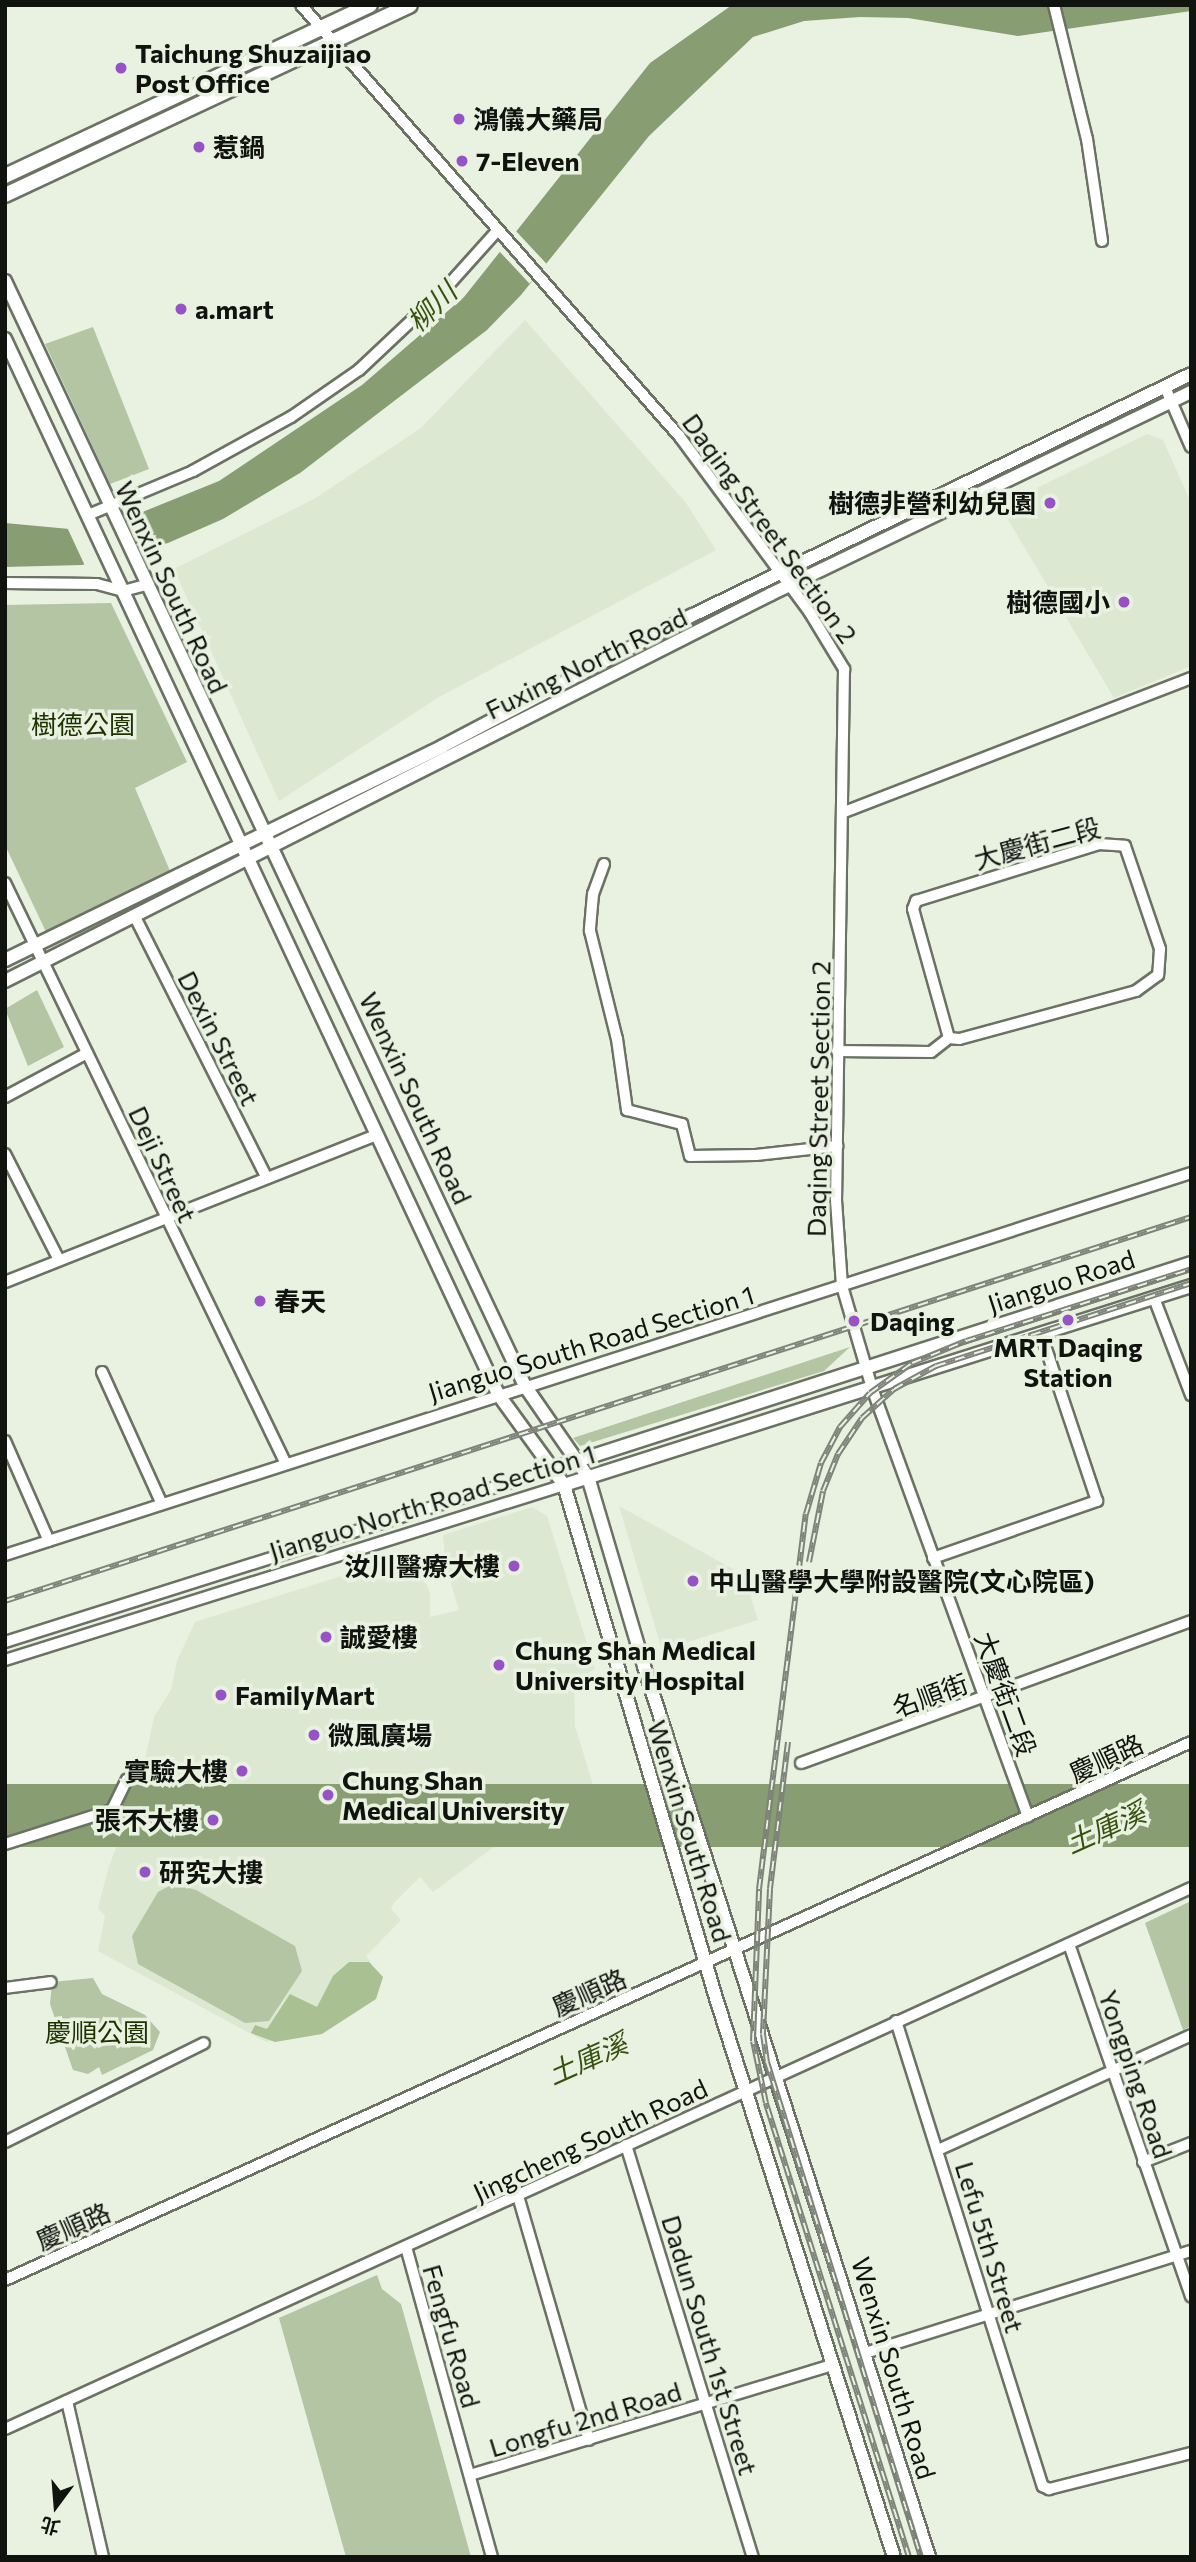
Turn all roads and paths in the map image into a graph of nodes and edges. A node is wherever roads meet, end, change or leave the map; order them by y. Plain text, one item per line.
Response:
1 (301, 5) edge
2 (370, 5) edge
3 (410, 5) edge
4 (1054, 5) edge
5 (322, 27) junction
6 (333, 39) junction
7 (5, 176) edge
8 (5, 195) edge
9 (498, 234) junction
10 (1102, 241) dead end
11 (5, 281) edge
12 (6, 343) edge
13 (1191, 374) edge
14 (1165, 387) junction
15 (1191, 392) edge
16 (1168, 403) junction
17 (1191, 447) edge
18 (112, 511) junction
19 (90, 519) junction
20 (780, 574) junction
21 (5, 583) edge
22 (145, 585) junction
23 (788, 586) junction
24 (123, 591) junction
25 (1191, 678) edge
26 (844, 812) junction
27 (264, 831) junction
28 (240, 845) junction
29 (271, 846) junction
30 (246, 859) junction
31 (604, 864) dead end
32 (5, 883) edge
33 (135, 917) junction
34 (35, 946) junction
35 (5, 960) edge
36 (42, 962) junction
37 (5, 981) edge
38 (948, 1038) junction
39 (837, 1051) junction
40 (87, 1053) junction
41 (5, 1097) edge
42 (377, 1135) junction
43 (838, 1146) junction
44 (5, 1154) edge
45 (1191, 1172) edge
46 (267, 1178) junction
47 (165, 1219) junction
48 (59, 1260) junction
49 (1191, 1263) edge
50 (5, 1282) edge
51 (842, 1286) junction
52 (1191, 1286) edge
53 (1154, 1298) junction
54 (1041, 1334) junction
55 (866, 1368) junction
56 (102, 1372) dead end
57 (525, 1386) junction
58 (872, 1388) junction
59 (498, 1394) junction
60 (1191, 1395) edge
61 (5, 1441) edge
62 (285, 1462) junction
63 (575, 1462) junction
64 (552, 1469) junction
65 (588, 1477) junction
66 (564, 1485) junction
67 (161, 1502) junction
68 (49, 1541) junction
69 (5, 1555) edge
70 (933, 1558) junction
71 (1191, 1621) edge
72 (5, 1642) edge
73 (5, 1660) edge
74 (985, 1698) junction
75 (1191, 1742) edge
76 (801, 1763) dead end
77 (127, 1779) dead end
78 (1028, 1817) junction
79 (5, 1844) edge
80 (1191, 1888) edge
81 (1069, 1944) junction
82 (736, 1952) junction
83 (706, 1965) junction
84 (51, 1982) dead end
85 (5, 1987) edge
86 (896, 2021) junction
87 (1191, 2035) edge
88 (204, 2043) dead end
89 (1112, 2071) junction
90 (776, 2073) junction
91 (744, 2088) junction
92 (5, 2142) edge
93 (1191, 2143) edge
94 (626, 2145) junction
95 (938, 2150) junction
96 (1143, 2162) junction
97 (518, 2196) junction
98 (406, 2247) junction
99 (1191, 2251) edge
100 (1177, 2257) junction
101 (5, 2280) edge
102 (1191, 2297) edge
103 (989, 2315) junction
104 (865, 2353) junction
105 (832, 2365) junction
106 (67, 2401) junction
107 (706, 2404) junction
108 (5, 2429) edge
109 (589, 2440) junction
110 (1191, 2453) edge
111 (470, 2476) junction
112 (103, 2557) edge
113 (492, 2557) edge
114 (753, 2557) edge
115 (894, 2557) edge
116 (929, 2557) edge

1 - 5 street, Daqing Street Section 2
2 - 5 main road
3 - 6 main road
4 - 10 street
5 - 6 street, Daqing Street Section 2
5 - 7 main road
6 - 8 main road
6 - 9 street, Daqing Street Section 2
9 - 18 street
9 - 20 street, Daqing Street Section 2
11 - 18 main road, Wenxin South Road
12 - 19 main road, Wenxin South Road
13 - 14 main road, Fuxing North Road
14 - 16 street
14 - 20 main road, Fuxing North Road
15 - 16 main road, Fuxing North Road
16 - 17 street
16 - 23 main road, Fuxing North Road
18 - 19 street
18 - 22 main road, Wenxin South Road
19 - 24 main road, Wenxin South Road
20 - 23 street, Daqing Street Section 2
20 - 27 main road, Fuxing North Road
21 - 24 street
22 - 24 street
22 - 27 main road, Wenxin South Road
23 - 26 street, Daqing Street Section 2
23 - 29 main road, Fuxing North Road
24 - 28 main road, Wenxin South Road
25 - 26 street
26 - 39 street, Daqing Street Section 2
27 - 28 main road, Fuxing North Road
27 - 29 main road, Wenxin South Road
28 - 30 main road, Wenxin South Road
28 - 34 main road, Fuxing North Road
29 - 30 main road, Fuxing North Road
29 - 57 main road, Wenxin South Road
30 - 33 main road, Fuxing North Road
30 - 42 main road, Wenxin South Road
31 - 43 street
32 - 34 street, Deji Street
33 - 36 main road, Fuxing North Road
33 - 46 street, Dexin Street
34 - 35 main road, Fuxing North Road
34 - 36 street, Deji Street
36 - 37 main road, Fuxing North Road
36 - 40 street, Deji Street
38 - 38 street, 大慶街二段
38 - 39 street, 大慶街二段
39 - 43 street, Daqing Street Section 2
40 - 41 street
40 - 47 street, Deji Street
42 - 46 street
42 - 59 main road, Wenxin South Road
43 - 51 street, Daqing Street Section 2
44 - 48 street
45 - 51 street, Jianguo South Road Section 1
46 - 47 street
47 - 48 street
47 - 62 street, Deji Street
48 - 50 street
49 - 55 main road, Jianguo Road
51 - 55 street, Daqing Street Section 2
51 - 57 street, Jianguo South Road Section 1
52 - 53 main road, Jianguo Road
53 - 54 main road, Jianguo Road
53 - 60 street
54 - 58 main road, Jianguo Road
54 - 70 street
55 - 58 street, Daqing Street Section 2
55 - 63 main road, Jianguo North Road Section 1
56 - 67 street
57 - 59 street, Jianguo South Road Section 1
57 - 63 main road, Wenxin South Road
58 - 65 main road, Jianguo North Road Section 1
58 - 70 street, 大慶街二段
59 - 62 street, Jianguo South Road Section 1
59 - 64 main road, Wenxin South Road
61 - 68 street
62 - 67 street, Jianguo South Road Section 1
63 - 64 main road, Jianguo North Road Section 1
63 - 65 main road, Wenxin South Road
64 - 66 main road, Wenxin South Road
64 - 72 street, Jianguo North Road Section 1
65 - 66 main road, Jianguo North Road Section 1
65 - 82 main road, Wenxin South Road
66 - 73 street, Jianguo North Road Section 1
66 - 83 main road, Wenxin South Road
67 - 68 street, Jianguo South Road Section 1
68 - 69 street, Jianguo South Road Section 1
70 - 74 street, 大慶街二段
71 - 74 street, 名順街
74 - 76 street, 名順街
74 - 78 street, 大慶街二段
75 - 78 street, 慶順路
77 - 79 street
78 - 82 street, 慶順路
80 - 81 street, Jingcheng South Road
81 - 86 street, Jingcheng South Road
81 - 89 street, Yongping Road
82 - 83 street, 慶順路
82 - 90 main road, Wenxin South Road
83 - 91 main road, Wenxin South Road
83 - 101 street, 慶順路
84 - 85 street
86 - 90 street, Jingcheng South Road
86 - 95 street, Lefu 5th Street
87 - 89 street
88 - 92 street
89 - 95 street
89 - 96 street, Yongping Road
90 - 91 street, Jingcheng South Road
90 - 104 main road, Wenxin South Road
91 - 94 street, Jingcheng South Road
91 - 105 main road
93 - 96 street
94 - 97 street, Jingcheng South Road
94 - 107 street, Dadun South 1st Street
95 - 103 street, Lefu 5th Street
96 - 100 street, Yongping Road
97 - 98 street, Jingcheng South Road
97 - 109 street
98 - 106 street, Jingcheng South Road
98 - 111 street, Fengfu Road
99 - 100 street
100 - 102 street, Yongping Road
100 - 103 street
103 - 104 street
103 - 110 street, Lefu 5th Street
104 - 116 main road, Wenxin South Road
105 - 107 street, Longfu 2nd Road
105 - 115 main road
106 - 108 street, Jingcheng South Road
106 - 112 street
107 - 109 street, Longfu 2nd Road
107 - 114 street, Dadun South 1st Street
109 - 111 street, Longfu 2nd Road
111 - 113 street, Fengfu Road

